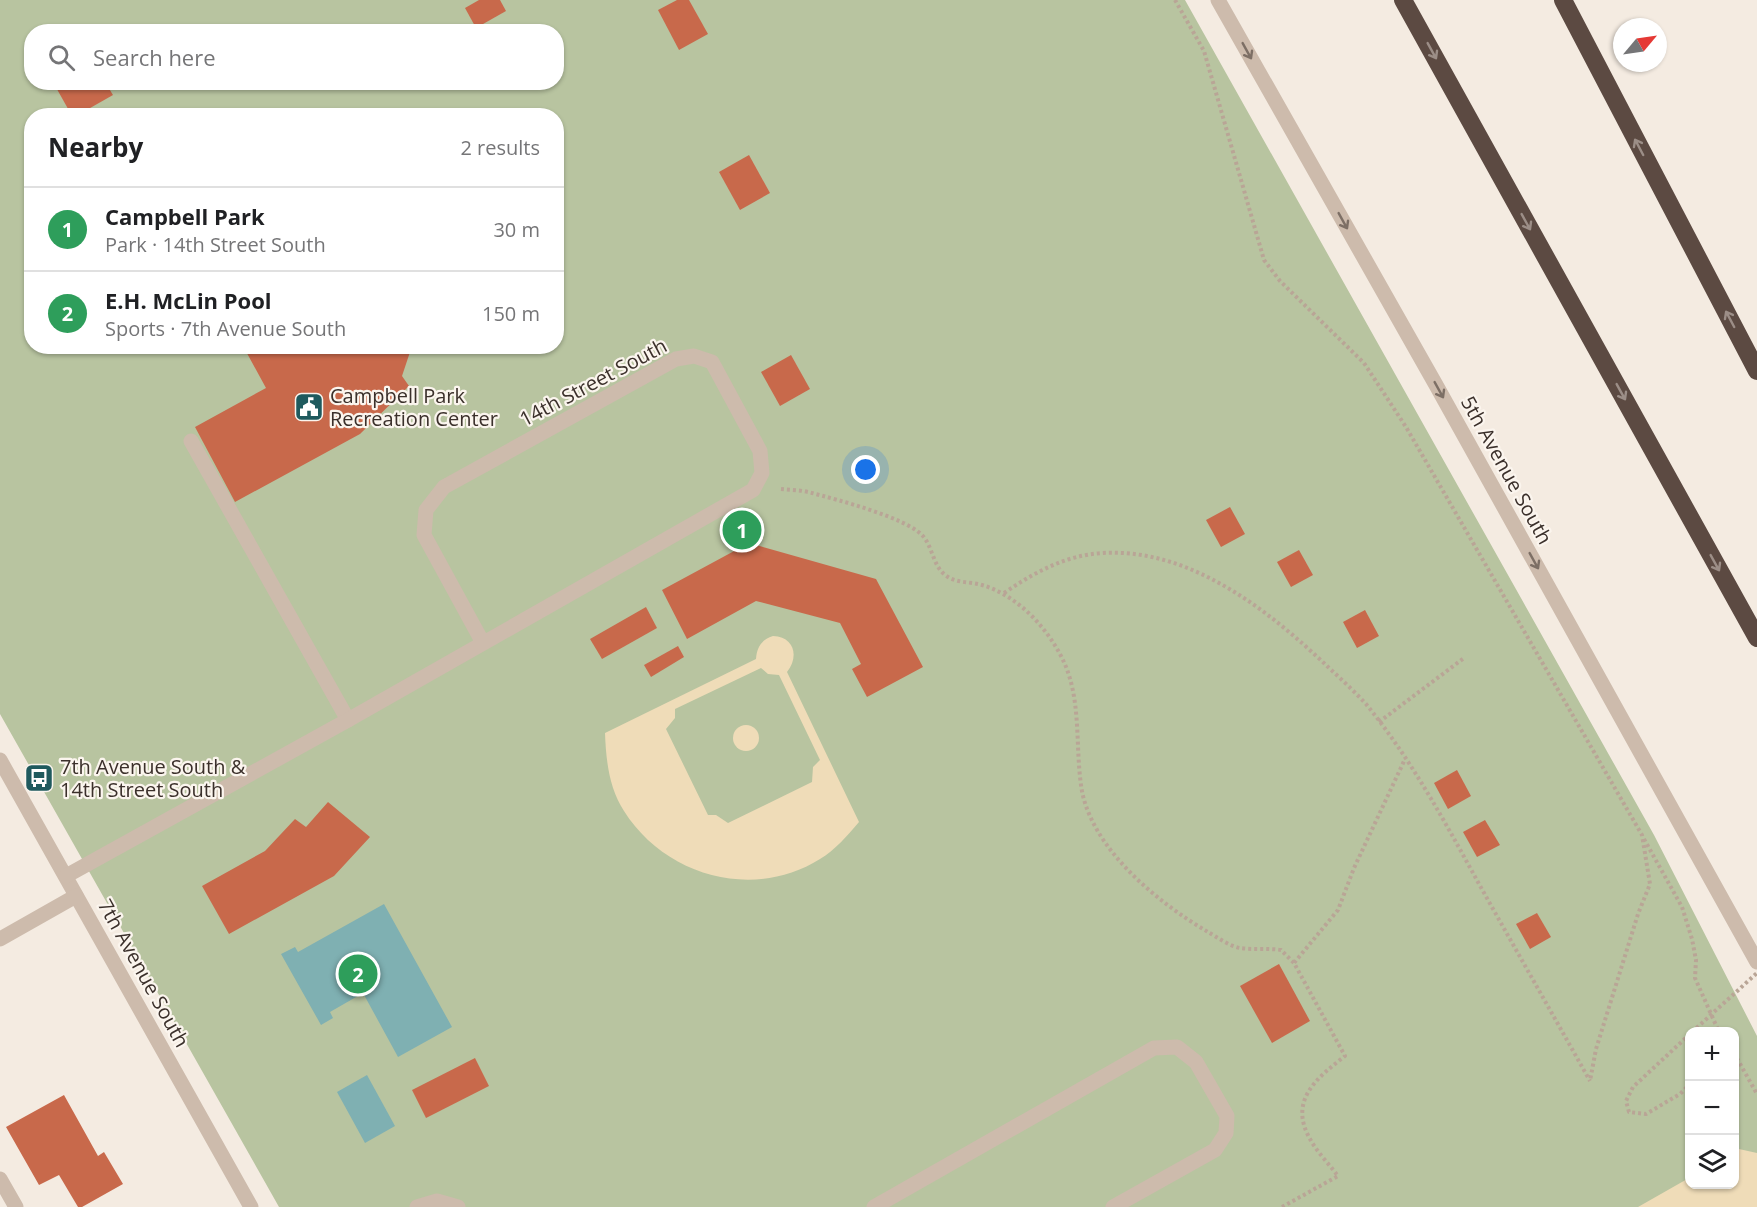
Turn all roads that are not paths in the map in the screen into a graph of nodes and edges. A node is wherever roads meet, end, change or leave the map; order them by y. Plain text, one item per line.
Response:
1 (1218, 0) edge
2 (1403, 0) edge
3 (1561, 0) edge
4 (1757, 371) edge
5 (191, 441) dead end
6 (1757, 639) edge
7 (483, 643) junction
8 (348, 720) junction
9 (0, 760) edge
10 (66, 876) junction
11 (76, 896) junction
12 (0, 939) edge
13 (1757, 962) edge
14 (0, 1179) edge
15 (16, 1207) edge
16 (251, 1207) edge
17 (417, 1207) edge
18 (458, 1207) edge
19 (874, 1207) edge
20 (1113, 1207) edge

1 -> 13 street, 5th Avenue South
2 -> 6 highway
4 -> 3 highway
5 - 8 street
7 - 7 street, 14th Street South
7 - 8 street
8 - 10 street
9 - 10 street, 7th Avenue South
10 - 11 street, 7th Avenue South
11 - 12 street
11 - 16 street, 7th Avenue South
14 - 15 street
17 - 18 street
19 - 20 street

